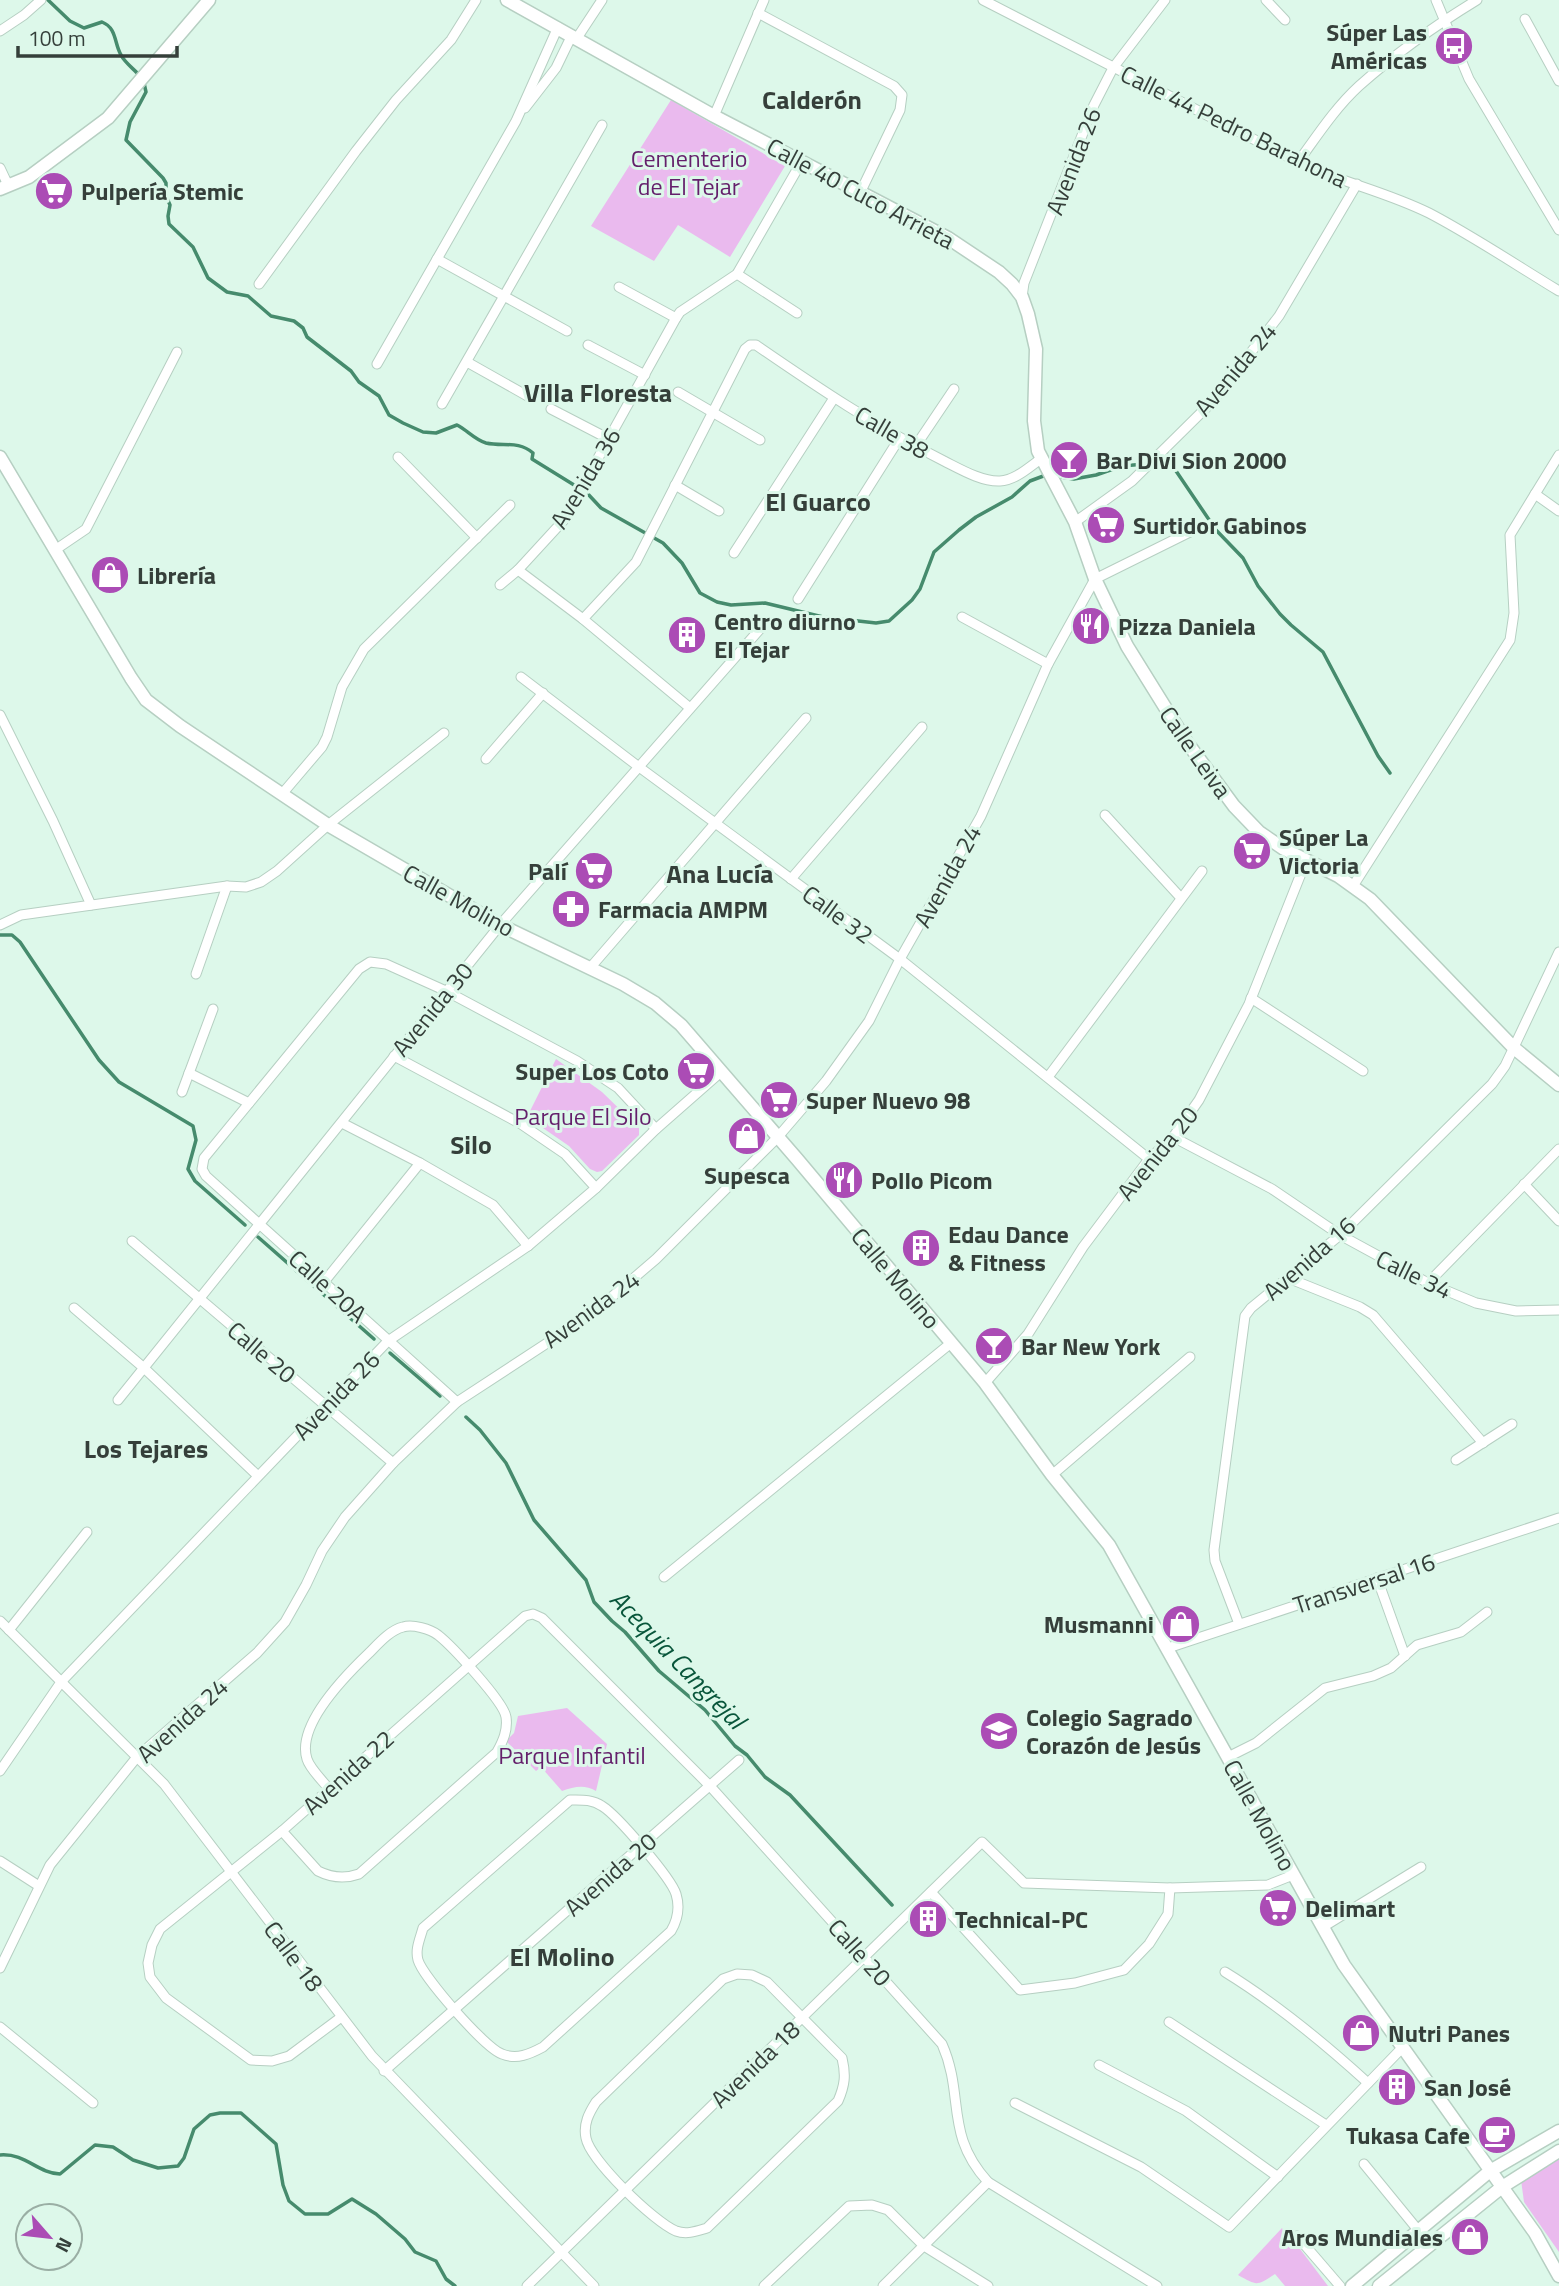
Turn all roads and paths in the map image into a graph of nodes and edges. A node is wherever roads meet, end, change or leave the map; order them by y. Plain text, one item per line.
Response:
1 (41, 0) edge
2 (209, 0) edge
3 (476, 0) edge
4 (508, 0) edge
5 (602, 0) edge
6 (764, 0) edge
7 (983, 0) edge
8 (1007, 0) edge
9 (1166, 0) edge
10 (1266, 0) edge
11 (1436, 0) edge
12 (1477, 0) edge
13 (1001, 9) junction
14 (758, 13) junction
15 (1525, 19) dead end
16 (1285, 20) dead end
17 (1444, 20) junction
18 (558, 27) junction
19 (0, 31) edge
20 (574, 37) junction
21 (1113, 68) junction
22 (1559, 81) edge
23 (714, 116) junction
24 (516, 121) junction
25 (602, 125) dead end
26 (802, 160) junction
27 (1298, 162) junction
28 (0, 168) edge
29 (1357, 184) junction
30 (4, 187) edge
31 (860, 193) junction
32 (1559, 230) edge
33 (437, 259) junction
34 (737, 274) junction
35 (259, 284) dead end
36 (619, 286) dead end
37 (1559, 291) edge
38 (504, 296) junction
39 (1021, 297) junction
40 (797, 313) dead end
41 (676, 318) junction
42 (567, 331) dead end
43 (588, 345) dead end
44 (177, 352) dead end
45 (467, 362) junction
46 (377, 364) dead end
47 (645, 375) junction
48 (954, 389) dead end
49 (678, 392) dead end
50 (531, 398) dead end
51 (834, 398) junction
52 (442, 404) dead end
53 (551, 409) dead end
54 (713, 412) junction
55 (609, 439) junction
56 (899, 439) junction
57 (760, 440) dead end
58 (915, 447) junction
59 (1559, 455) edge
60 (0, 457) edge
61 (398, 457) dead end
62 (1042, 458) junction
63 (675, 485) junction
64 (1535, 494) junction
65 (510, 505) dead end
66 (719, 511) dead end
67 (1559, 511) edge
68 (1075, 522) junction
69 (1202, 526) dead end
70 (477, 538) junction
71 (55, 550) junction
72 (734, 553) dead end
73 (518, 569) junction
74 (1095, 579) junction
75 (500, 585) dead end
76 (798, 599) dead end
77 (962, 617) dead end
78 (583, 620) junction
79 (760, 629) dead end
80 (1048, 664) junction
81 (521, 677) dead end
82 (543, 693) junction
83 (690, 708) junction
84 (0, 715) edge
85 (806, 718) dead end
86 (922, 727) dead end
87 (444, 733) dead end
88 (486, 759) dead end
89 (639, 767) junction
90 (282, 794) junction
91 (1105, 815) dead end
92 (715, 823) junction
93 (328, 825) junction
94 (1306, 860) junction
95 (1202, 871) dead end
96 (791, 879) junction
97 (227, 886) junction
98 (1353, 886) junction
99 (1181, 898) junction
100 (91, 905) junction
101 (0, 925) edge
102 (500, 925) junction
103 (1559, 952) edge
104 (900, 959) junction
105 (590, 968) junction
106 (195, 974) dead end
107 (446, 991) junction
108 (1251, 998) junction
109 (213, 1009) dead end
110 (1514, 1048) junction
111 (394, 1056) junction
112 (722, 1071) junction
113 (1363, 1071) dead end
114 (189, 1073) junction
115 (1048, 1077) junction
116 (1559, 1085) edge
117 (182, 1092) dead end
118 (249, 1103) junction
119 (342, 1123) junction
120 (656, 1129) junction
121 (1173, 1137) junction
122 (777, 1138) junction
123 (1559, 1149) edge
124 (1149, 1159) junction
125 (420, 1163) junction
126 (1524, 1184) junction
127 (596, 1188) junction
128 (1559, 1221) edge
129 (258, 1224) junction
130 (1340, 1235) junction
131 (132, 1241) dead end
132 (527, 1246) junction
133 (1288, 1278) junction
134 (324, 1282) junction
135 (1428, 1283) junction
136 (199, 1299) junction
137 (74, 1308) dead end
138 (1559, 1310) edge
139 (388, 1341) junction
140 (951, 1343) junction
141 (1190, 1357) dead end
142 (144, 1368) junction
143 (985, 1383) junction
144 (118, 1400) dead end
145 (457, 1402) junction
146 (326, 1406) junction
147 (1513, 1424) dead end
148 (1483, 1443) junction
149 (1456, 1460) dead end
150 (393, 1463) junction
151 (1052, 1475) junction
152 (258, 1476) junction
153 (1559, 1518) edge
154 (87, 1532) dead end
155 (664, 1577) dead end
156 (1377, 1578) junction
157 (1487, 1612) dead end
158 (533, 1614) joint
159 (0, 1621) edge
160 (1239, 1624) junction
161 (9, 1630) junction
162 (1168, 1648) junction
163 (1405, 1656) junction
164 (468, 1666) junction
165 (61, 1682) junction
166 (137, 1757) junction
167 (1228, 1757) junction
168 (739, 1760) dead end
169 (0, 1771) edge
170 (710, 1786) junction
171 (329, 1789) junction
172 (282, 1831) junction
173 (642, 1846) junction
174 (0, 1861) edge
175 (1421, 1867) dead end
176 (233, 1873) junction
177 (1293, 1875) junction
178 (39, 1886) junction
179 (1170, 1888) junction
180 (931, 1892) junction
181 (1323, 1927) junction
182 (865, 1956) junction
183 (0, 1968) edge
184 (1225, 1972) dead end
185 (454, 2009) junction
186 (802, 2017) junction
187 (340, 2018) junction
188 (1169, 2022) dead end
189 (0, 2027) edge
190 (1403, 2047) junction
191 (1099, 2065) dead end
192 (384, 2071) junction
193 (1368, 2083) junction
194 (1015, 2103) dead end
195 (93, 2104) dead end
196 (1326, 2125) junction
197 (1559, 2131) edge
198 (1528, 2147) junction
199 (1559, 2151) edge
200 (1538, 2163) junction
201 (1364, 2164) dead end
202 (1490, 2171) junction
203 (1279, 2177) junction
204 (988, 2182) junction
205 (1502, 2187) junction
206 (626, 2190) junction
207 (1418, 2230) junction
208 (1297, 2236) dead end
209 (924, 2246) junction
210 (561, 2252) junction
211 (1559, 2276) edge
212 (527, 2286) edge
213 (594, 2286) edge
214 (764, 2286) edge
215 (883, 2286) edge
216 (988, 2286) edge
217 (1157, 2286) edge
218 (1340, 2286) edge
219 (1352, 2286) edge
220 (1379, 2286) edge

1 - 19 street
2 - 30 main road
3 - 35 street
4 - 18 main road, Calle 40 Cuco Arrieta
5 - 20 street
6 - 14 street
7 - 13 street, Calle 44 Pedro Barahona
8 - 13 street
9 - 21 street, Avenida 26
10 - 16 street
11 - 17 street
12 - 17 street
13 - 21 street, Calle 44 Pedro Barahona
14 - 23 street
14 - 31 street
15 - 22 street
17 - 27 street
17 - 32 street
18 - 20 main road, Calle 40 Cuco Arrieta
18 - 24 street
20 - 23 main road, Calle 40 Cuco Arrieta
20 - 24 street
21 - 27 street, Calle 44 Pedro Barahona
21 - 39 street, Avenida 26
23 - 26 main road, Calle 40 Cuco Arrieta
24 - 33 street
25 - 38 street
26 - 31 main road, Calle 40 Cuco Arrieta
26 - 34 street, Avenida 36
27 - 29 street, Calle 44 Pedro Barahona
28 - 30 street
29 - 37 street, Calle 44 Pedro Barahona
29 - 68 street, Avenida 24
31 - 39 main road, Calle 40 Cuco Arrieta
33 - 38 street
33 - 46 street
34 - 40 street
34 - 41 street, Avenida 36
36 - 41 street
38 - 42 street
38 - 45 street
39 - 62 main road, Calle Leiva
41 - 47 street, Avenida 36
43 - 47 street
44 - 71 street
45 - 50 street
45 - 52 street
47 - 55 street, Avenida 36
48 - 58 street
49 - 54 street
51 - 54 street, Calle 38
51 - 56 street, Calle 38
51 - 72 street
53 - 55 street
54 - 57 street
54 - 63 street
55 - 73 street, Avenida 36
56 - 58 street, Calle 38
56 - 76 street
58 - 62 street, Calle 38
59 - 64 street
60 - 71 main road, Calle Molino
61 - 70 street
62 - 68 main road, Calle Leiva
63 - 66 street
63 - 78 street
64 - 67 street
64 - 98 street
65 - 70 street, Avenida 36
68 - 74 main road, Calle Leiva
69 - 74 street
70 - 90 street, Avenida 36
71 - 90 main road, Calle Molino
73 - 75 street, Avenida 36
73 - 78 street
74 - 80 street, Avenida 24
74 - 94 main road, Calle Leiva
77 - 80 street
78 - 83 street
79 - 83 street, Avenida 30
80 - 104 street, Avenida 24
81 - 82 street, Calle 32
82 - 88 street
82 - 89 street, Calle 32
83 - 89 street, Avenida 30
84 - 100 street
85 - 92 street
86 - 96 street
87 - 93 street
89 - 92 street, Calle 32
89 - 102 street, Avenida 30
90 - 93 main road, Calle Molino
91 - 99 street
92 - 96 street, Calle 32
92 - 105 street
93 - 97 street
93 - 102 main road, Calle Molino
94 - 98 main road, Calle Leiva
94 - 108 street, Avenida 20
95 - 99 street
96 - 104 street, Calle 32
97 - 100 street
97 - 106 street
98 - 110 main road, Calle Leiva
99 - 115 street
100 - 101 street
102 - 105 main road, Calle Molino
102 - 107 street, Avenida 30
103 - 110 street, Avenida 16
104 - 115 street, Calle 32
104 - 122 street, Avenida 24
105 - 112 main road, Calle Molino
107 - 111 street, Avenida 30
107 - 118 street
107 - 120 street
108 - 113 street
108 - 121 street, Avenida 20
109 - 114 street
110 - 116 main road, Calle Leiva
110 - 130 street, Avenida 16
111 - 119 street, Avenida 30
111 - 127 street
112 - 120 street, Avenida 26
112 - 122 main road, Calle Molino
114 - 117 street
114 - 118 street
115 - 124 street, Calle 32
118 - 129 street, Calle 20A
119 - 125 street
119 - 129 street, Avenida 30
120 - 127 street, Avenida 26
121 - 124 street, Avenida 20
121 - 130 street, Calle 34
122 - 140 main road, Calle Molino
122 - 145 street, Avenida 24
123 - 126 street
124 - 143 street, Avenida 20
125 - 132 street
125 - 134 street
126 - 128 street
126 - 135 street
127 - 132 street, Avenida 26
129 - 134 street, Calle 20A
129 - 136 street, Avenida 30
130 - 133 street, Avenida 16
130 - 135 street, Calle 34
131 - 136 street, Calle 20
132 - 139 street, Avenida 26
133 - 148 street
133 - 160 street, Avenida 16
134 - 139 street, Calle 20A
135 - 138 street, Calle 34
136 - 142 street, Avenida 30
136 - 146 street, Calle 20
137 - 142 street
139 - 145 street, Calle 20A
139 - 146 street, Avenida 26
140 - 143 main road, Calle Molino
140 - 155 street
141 - 151 street
142 - 144 street, Avenida 30
142 - 152 street
143 - 151 main road, Calle Molino
145 - 150 street, Avenida 24
146 - 150 street, Calle 20
146 - 152 street, Avenida 26
147 - 148 street
148 - 149 street
150 - 166 street, Avenida 24
151 - 162 main road, Calle Molino
152 - 165 street, Avenida 26
153 - 156 street, Transversal 16
154 - 161 street
156 - 160 street, Transversal 16
156 - 163 street
157 - 163 street
158 - 164 street, Avenida 22
158 - 170 street, Calle 20
159 - 161 street, Calle 18
160 - 162 street, Transversal 16
161 - 165 street, Calle 18
162 - 167 main road, Calle Molino
163 - 167 street
164 - 171 street, Avenida 22
164 - 171 street
164 - 172 street
165 - 166 street, Calle 18
165 - 169 street, Avenida 26
166 - 176 street, Calle 18
166 - 178 street, Avenida 24
167 - 177 main road, Calle Molino
168 - 170 street, Avenida 20
170 - 173 street, Avenida 20
170 - 182 street, Calle 20
171 - 172 street, Avenida 22
172 - 176 street, Avenida 22
173 - 185 street, Avenida 20
173 - 185 street
173 - 185 street
174 - 178 street
175 - 181 street
176 - 187 street, Calle 18
176 - 187 street, Avenida 22
177 - 179 street
177 - 181 main road, Calle Molino
178 - 183 street, Avenida 24
179 - 180 street, Avenida 18
179 - 180 street
180 - 182 street, Avenida 18
181 - 190 main road, Calle Molino
182 - 186 street, Avenida 18
182 - 204 street, Calle 20
184 - 193 street
185 - 192 street, Avenida 20
186 - 206 street, Avenida 18
186 - 206 street
186 - 206 street
187 - 192 street, Calle 18
188 - 196 street
189 - 195 street
190 - 193 street
190 - 202 main road, Calle Molino
191 - 203 street
192 - 210 street, Calle 18
193 - 196 street
194 - 203 street
196 - 203 street
197 - 198 main road
198 - 200 main road
198 - 202 main road
199 - 200 main road
200 - 205 main road
201 - 207 street
202 - 205 main road, Calle Molino
202 - 207 main road
204 - 209 street
204 - 217 street, Calle 20
205 - 211 main road, Calle Molino
205 - 220 main road
206 - 210 street, Avenida 18
207 - 219 main road
208 - 218 street
209 - 214 street
209 - 215 street
209 - 216 street
210 - 212 street, Avenida 18
210 - 213 street, Calle 18

